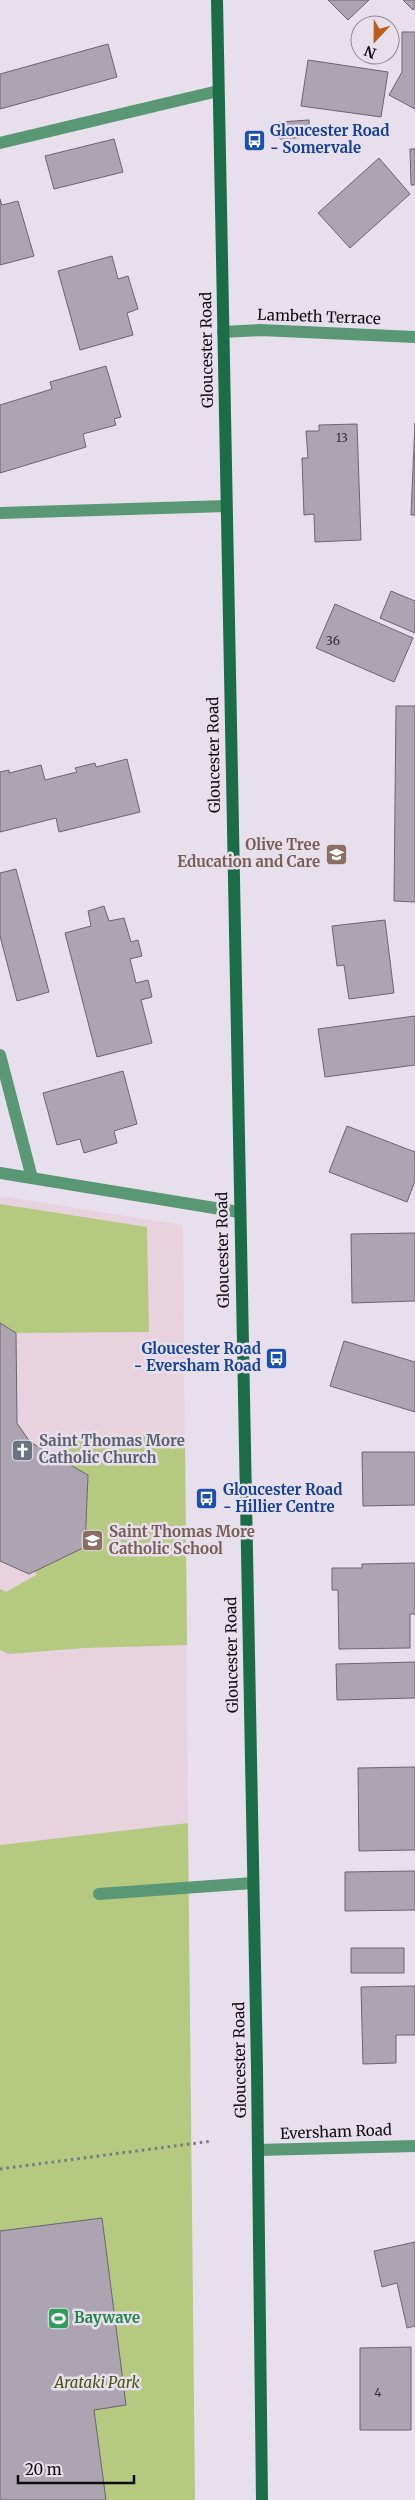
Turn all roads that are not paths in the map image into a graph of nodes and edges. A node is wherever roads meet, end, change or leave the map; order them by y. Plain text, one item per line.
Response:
1 (217, 0) edge
2 (218, 91) junction
3 (0, 143) edge
4 (223, 332) junction
5 (415, 337) edge
6 (226, 506) junction
7 (0, 513) edge
8 (0, 1055) edge
9 (0, 1173) edge
10 (32, 1178) junction
11 (239, 1212) junction
12 (253, 1883) junction
13 (99, 1894) dead end
14 (415, 2146) edge
15 (258, 2150) junction
16 (262, 2500) edge

1 - 2 street, Gloucester Road
2 - 3 street
2 - 4 street, Gloucester Road
4 - 5 street, Lambeth Terrace
4 - 6 street, Gloucester Road
6 - 7 street
6 - 11 street, Gloucester Road
8 - 10 street
9 - 10 street
10 - 11 street
11 - 12 street, Gloucester Road
12 - 13 street
12 - 15 street, Gloucester Road
14 - 15 street, Eversham Road
15 - 16 street, Gloucester Road

